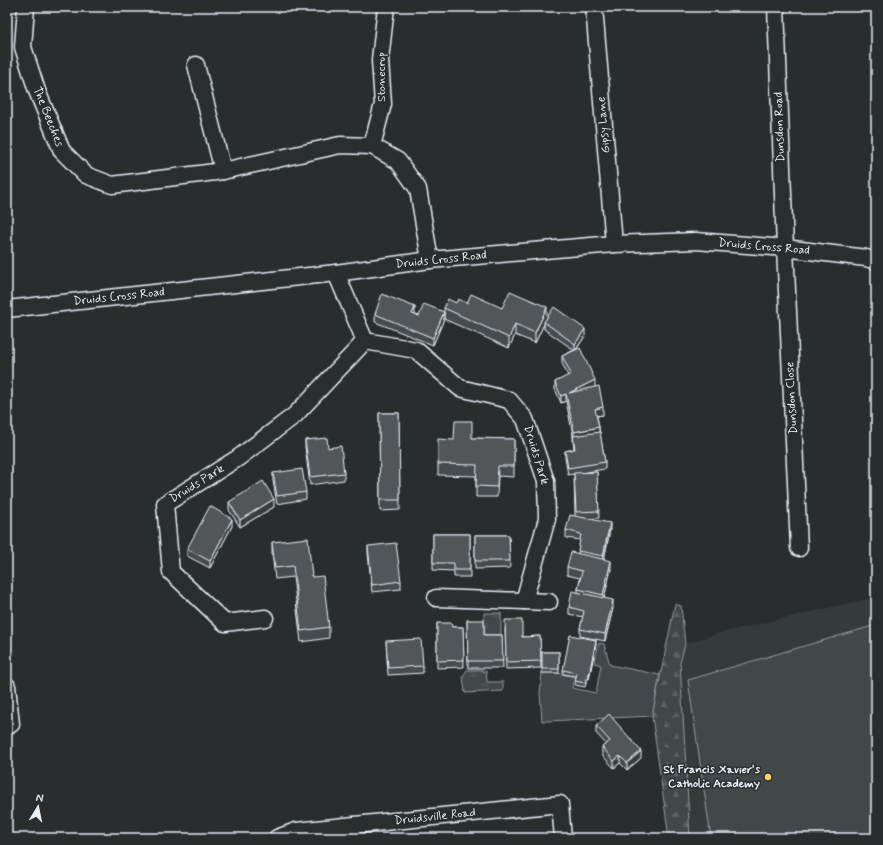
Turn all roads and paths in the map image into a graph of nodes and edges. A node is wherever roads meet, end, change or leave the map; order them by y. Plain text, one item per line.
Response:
1 (26, 7) edge
2 (386, 7) edge
3 (594, 7) edge
4 (776, 7) edge
5 (196, 65) dead end
6 (372, 146) junction
7 (223, 171) junction
8 (614, 244) junction
9 (785, 248) junction
10 (430, 260) junction
11 (876, 260) edge
12 (336, 273) junction
13 (7, 309) edge
14 (364, 342) junction
15 (799, 548) dead end
16 (436, 598) dead end
17 (524, 601) junction
18 (549, 602) dead end
19 (265, 618) dead end
20 (7, 686) edge
21 (7, 726) edge
22 (297, 834) edge
23 (277, 838) edge
24 (563, 838) edge

1 - 7 street, The Beeches
2 - 6 street, Stonecrop
3 - 8 street, Gipsy Lane
4 - 9 street, Dunsdon Road
5 - 7 street
6 - 7 street, The Beeches
6 - 10 street, The Beeches
8 - 9 street, Druids Cross Road
8 - 10 street, Druids Cross Road
9 - 11 street, Druids Cross Road
9 - 15 street, Dunsdon Close
10 - 12 street, Druids Cross Road
12 - 13 street, Druids Cross Road
12 - 14 street
14 - 17 street, Druids Park
14 - 19 street, Druids Park
16 - 17 street
17 - 18 street
20 - 21 street
22 - 23 street, Druidsville Road
22 - 24 street, Druidsville Road

